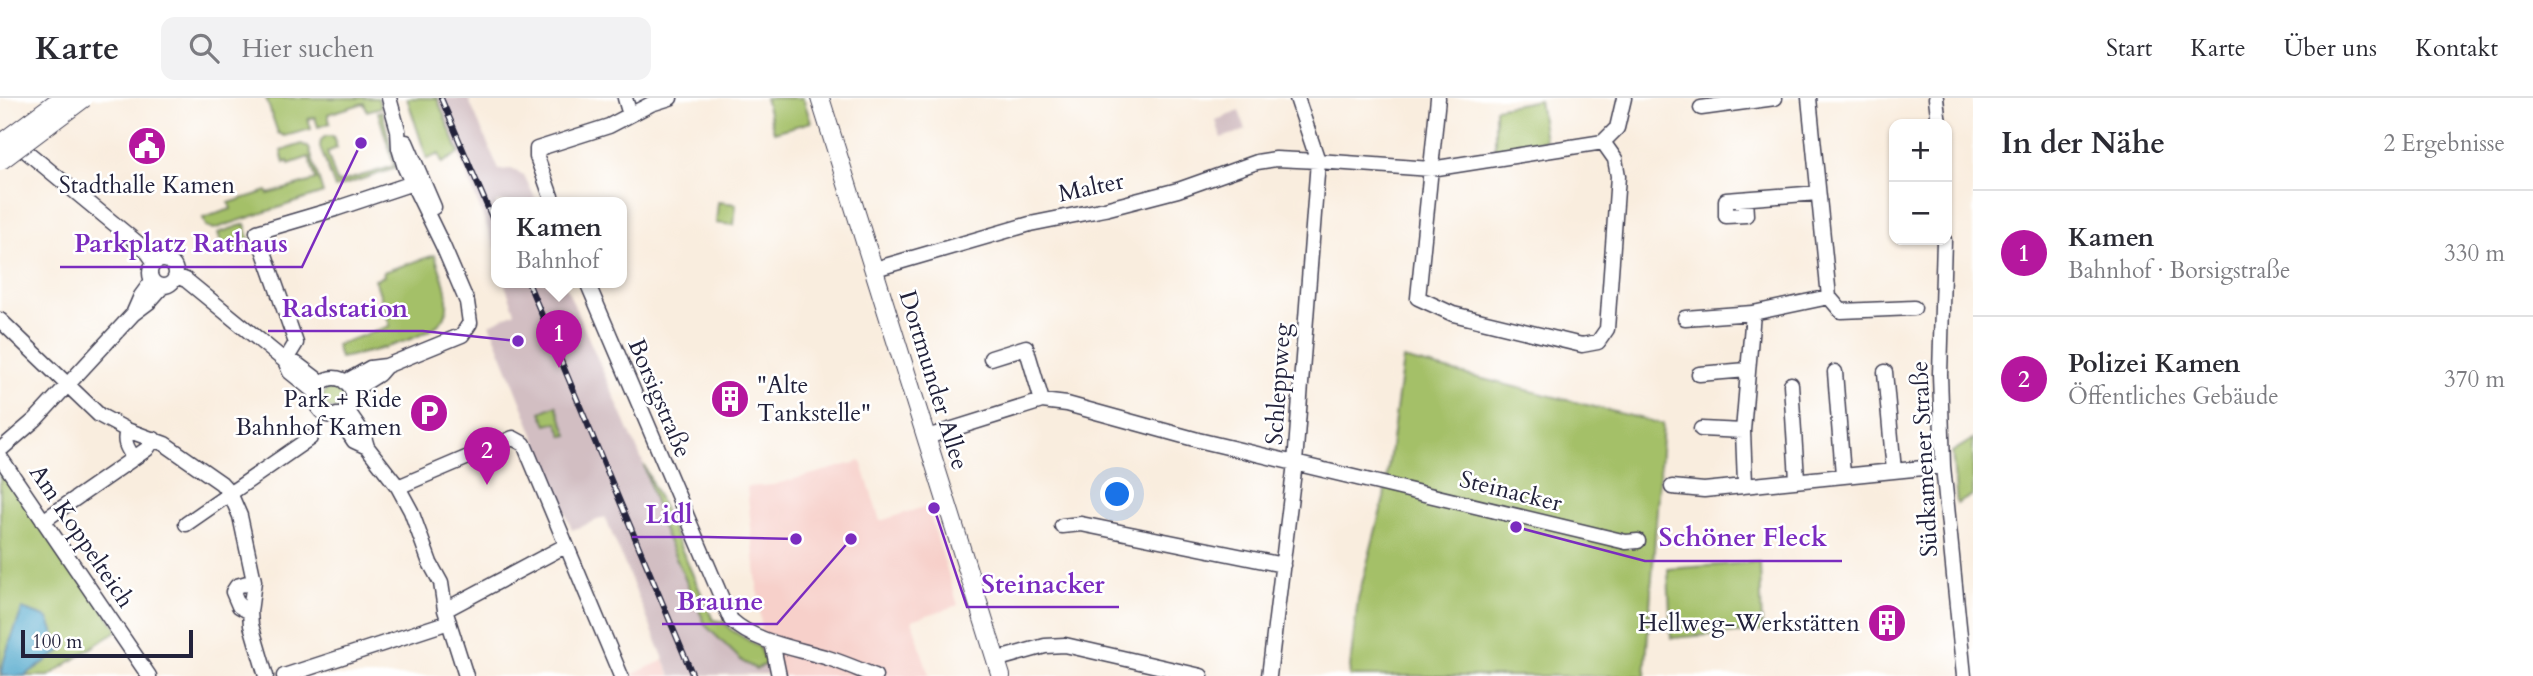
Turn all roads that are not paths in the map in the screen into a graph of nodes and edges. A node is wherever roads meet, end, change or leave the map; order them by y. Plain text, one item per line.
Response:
1 (62, 98) edge
2 (84, 98) edge
3 (388, 98) edge
4 (625, 98) edge
5 (670, 98) edge
6 (820, 98) edge
7 (1297, 98) edge
8 (1438, 98) edge
9 (1623, 98) edge
10 (1775, 98) edge
11 (1809, 98) edge
12 (1936, 98) edge
13 (1701, 108) dead end
14 (631, 115) junction
15 (1938, 119) edge
16 (1, 134) edge
17 (1604, 142) junction
18 (27, 152) dead end
19 (0, 160) edge
20 (1318, 161) junction
21 (1431, 169) junction
22 (417, 182) junction
23 (1818, 193) junction
24 (551, 197) edge
25 (1745, 199) dead end
26 (1944, 245) edge
27 (155, 263) junction
28 (875, 269) junction
29 (176, 276) junction
30 (158, 284) junction
31 (590, 288) edge
32 (1829, 298) junction
33 (1914, 308) dead end
34 (1753, 313) junction
35 (1685, 318) dead end
36 (0, 320) edge
37 (991, 358) dead end
38 (285, 361) junction
39 (1747, 370) junction
40 (1835, 372) dead end
41 (1885, 372) dead end
42 (1699, 374) dead end
43 (1791, 384) dead end
44 (68, 386) junction
45 (348, 386) junction
46 (319, 388) junction
47 (1042, 401) junction
48 (342, 413) junction
49 (1701, 429) dead end
50 (127, 430) junction
51 (1743, 431) junction
52 (927, 437) junction
53 (310, 438) dead end
54 (154, 439) junction
55 (0, 450) edge
56 (0, 457) edge
57 (134, 458) junction
58 (1295, 463) junction
59 (1943, 466) junction
60 (1894, 471) junction
61 (1843, 475) junction
62 (1797, 479) junction
63 (1745, 484) junction
64 (398, 487) junction
65 (1672, 487) dead end
66 (230, 493) junction
67 (43, 521) junction
68 (186, 524) dead end
69 (1062, 526) dead end
70 (1638, 541) dead end
71 (565, 546) junction
72 (1283, 565) junction
73 (254, 581) junction
74 (250, 612) junction
75 (447, 616) junction
76 (772, 642) junction
77 (998, 668) edge
78 (149, 676) edge
79 (266, 676) edge
80 (284, 676) edge
81 (466, 676) edge
82 (621, 676) edge
83 (779, 676) edge
84 (875, 676) edge
85 (1201, 676) edge
86 (1269, 676) edge
87 (1964, 676) edge

1 - 16 main road, bridge
2 - 19 main road, bridge
3 - 22 street
4 - 14 street
5 - 14 street
6 - 28 main road, Dortmunder Allee
7 - 20 street, Schleppweg
8 - 21 street
9 - 17 street
10 - 13 street
11 - 23 street
12 - 15 street
14 - 24 street
17 - 21 street, Malter
17 - 21 street
18 - 27 street
20 - 21 street, Malter
20 - 28 street, Malter
20 - 58 street, Schleppweg
22 - 38 street
22 - 45 street
23 - 25 street
23 - 32 street
26 - 59 street, Südkamener Straße
27 - 29 street
27 - 30 street
28 - 52 main road, Dortmunder Allee
29 - 30 street
29 - 38 street
30 - 44 street
31 - 76 street, Borsigstraße
32 - 33 street
32 - 34 street
34 - 35 street
34 - 39 street
36 - 44 street
37 - 47 street
38 - 46 street
39 - 42 street
39 - 51 street
40 - 61 street
41 - 60 street
43 - 62 street
44 - 50 street
44 - 55 street
45 - 46 street
45 - 48 street
46 - 48 street
47 - 52 street, Steinacker
47 - 58 street, Steinacker
48 - 64 street
49 - 51 street
50 - 54 street
50 - 57 street
51 - 63 street
52 - 77 main road, Dortmunder Allee
53 - 66 street
54 - 57 street
54 - 66 street
56 - 67 street, Am Koppelteich
57 - 67 street
58 - 70 street, Steinacker
58 - 72 street, Schleppweg
59 - 60 street
59 - 87 street, Südkamener Straße
60 - 61 street
61 - 62 street
62 - 63 street
63 - 65 street
64 - 71 street
64 - 75 street
66 - 68 street
66 - 73 street
67 - 78 street, Am Koppelteich
69 - 72 street
71 - 75 street
71 - 82 street
72 - 86 street, Schleppweg
73 - 74 street
73 - 74 street
74 - 79 street
75 - 80 street
75 - 81 street
76 - 83 street
76 - 84 street, Borsigstraße
77 - 85 street

